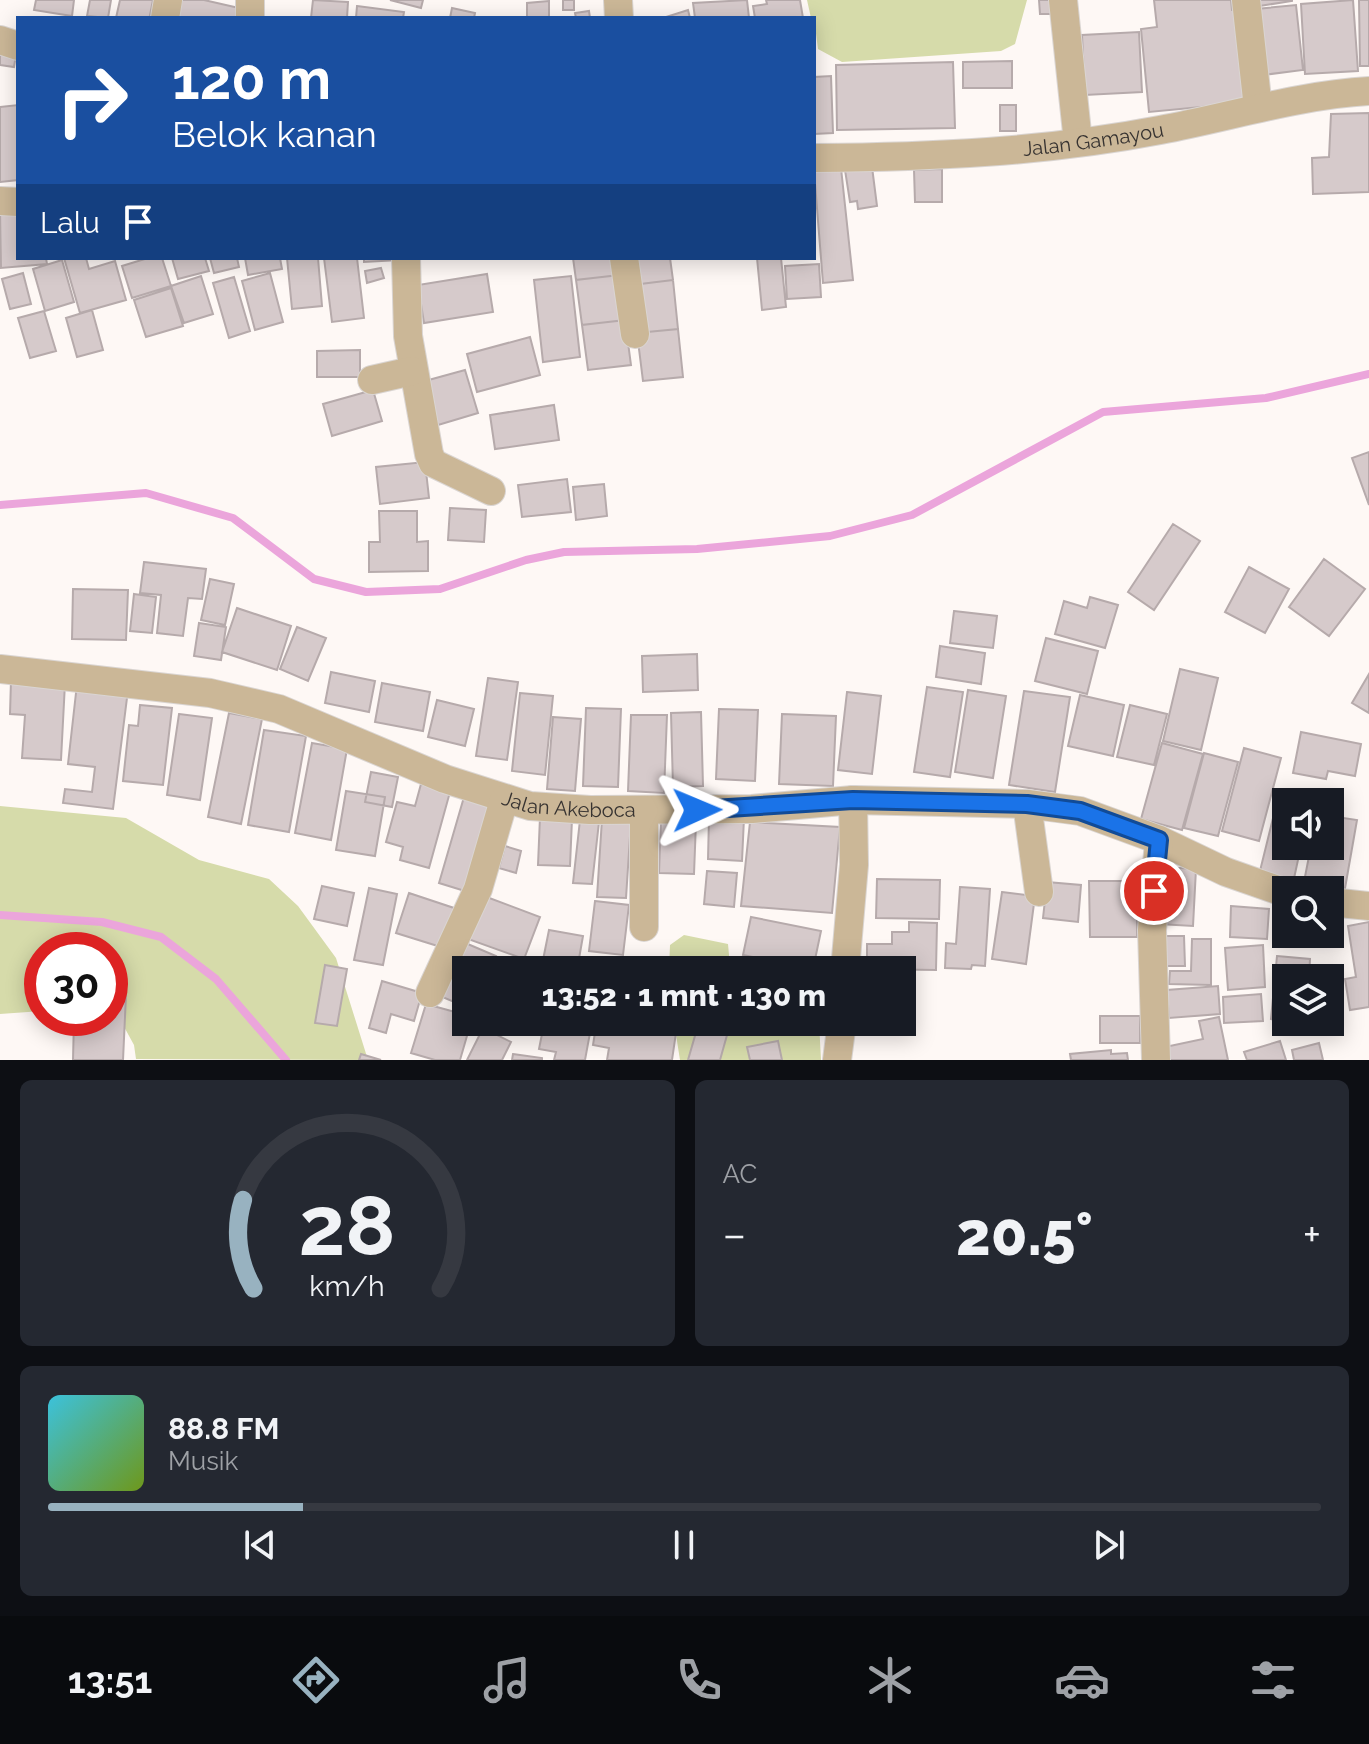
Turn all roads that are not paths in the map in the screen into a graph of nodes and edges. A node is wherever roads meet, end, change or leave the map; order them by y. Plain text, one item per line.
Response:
1 (1063, 0) edge
2 (1246, 0) edge
3 (1369, 91) edge
4 (1258, 108) junction
5 (1078, 142) junction
6 (816, 158) edge
7 (406, 260) edge
8 (624, 260) edge
9 (635, 334) dead end
10 (412, 371) junction
11 (372, 380) dead end
12 (491, 491) dead end
13 (0, 669) edge
14 (504, 800) junction
15 (853, 800) junction
16 (1027, 804) junction
17 (644, 810) junction
18 (1159, 840) junction
19 (1272, 888) edge
20 (1039, 892) dead end
21 (1369, 901) edge
22 (1344, 902) edge
23 (644, 927) dead end
24 (846, 956) edge
25 (430, 993) dead end
26 (840, 1036) edge
27 (837, 1060) edge
28 (1156, 1060) edge

1 - 5 street
2 - 4 street
3 - 4 street, Jalan Gamayou
4 - 5 street, Jalan Gamayou
5 - 6 street, Jalan Gamayou
7 - 10 street
8 - 9 street
10 - 11 street
10 - 12 street
13 - 14 street, Jalan Akeboca
14 - 17 street, Jalan Akeboca
14 - 25 street
15 - 16 street, Jalan Akeboca
15 - 17 street, Jalan Akeboca
15 - 24 street
16 - 18 street, Jalan Akeboca
16 - 20 street
17 - 23 street
18 - 19 street, Jalan Akeboca
18 - 28 street
21 - 22 street
26 - 27 street

